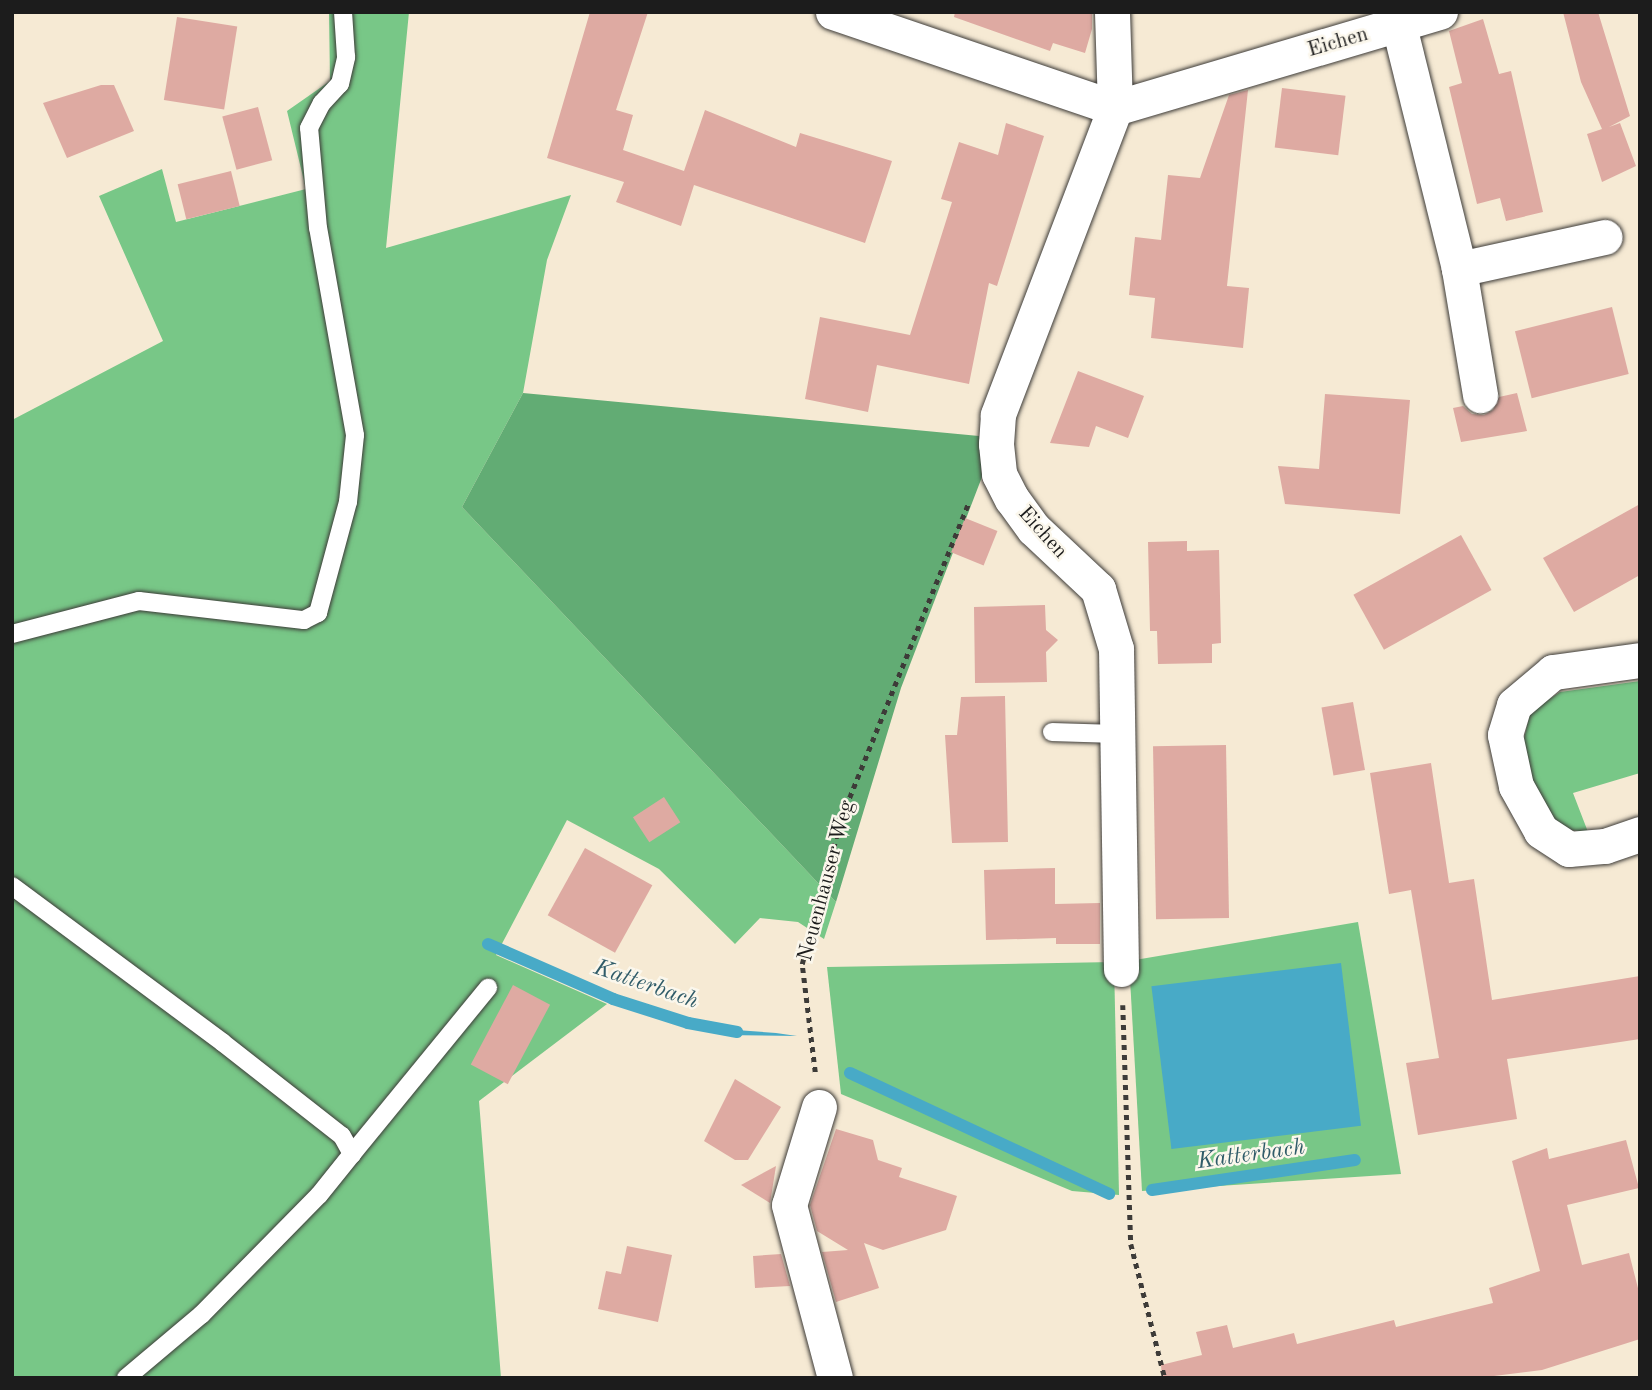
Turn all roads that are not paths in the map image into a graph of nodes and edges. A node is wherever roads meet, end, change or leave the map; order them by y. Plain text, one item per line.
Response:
1 (343, 12) edge
2 (833, 12) edge
3 (1112, 12) edge
4 (1440, 12) edge
5 (1399, 26) junction
6 (1115, 108) junction
7 (1605, 237) dead end
8 (1459, 269) junction
9 (1480, 395) dead end
10 (12, 634) edge
11 (1640, 660) edge
12 (1052, 733) dead end
13 (1116, 734) junction
14 (1640, 834) edge
15 (12, 886) edge
16 (1122, 970) road end
17 (488, 988) dead end
18 (819, 1107) road end
19 (352, 1154) junction
20 (126, 1378) edge
21 (835, 1378) edge

1 - 10 lane
2 - 6 street
3 - 6 street, Eichen
4 - 5 street, Eichen
5 - 6 street, Eichen
5 - 8 street
6 - 13 street, Eichen
7 - 8 street
8 - 9 street
11 - 14 street
12 - 13 lane
13 - 16 street, Eichen
15 - 19 lane
17 - 19 lane
18 - 21 street
19 - 20 lane

